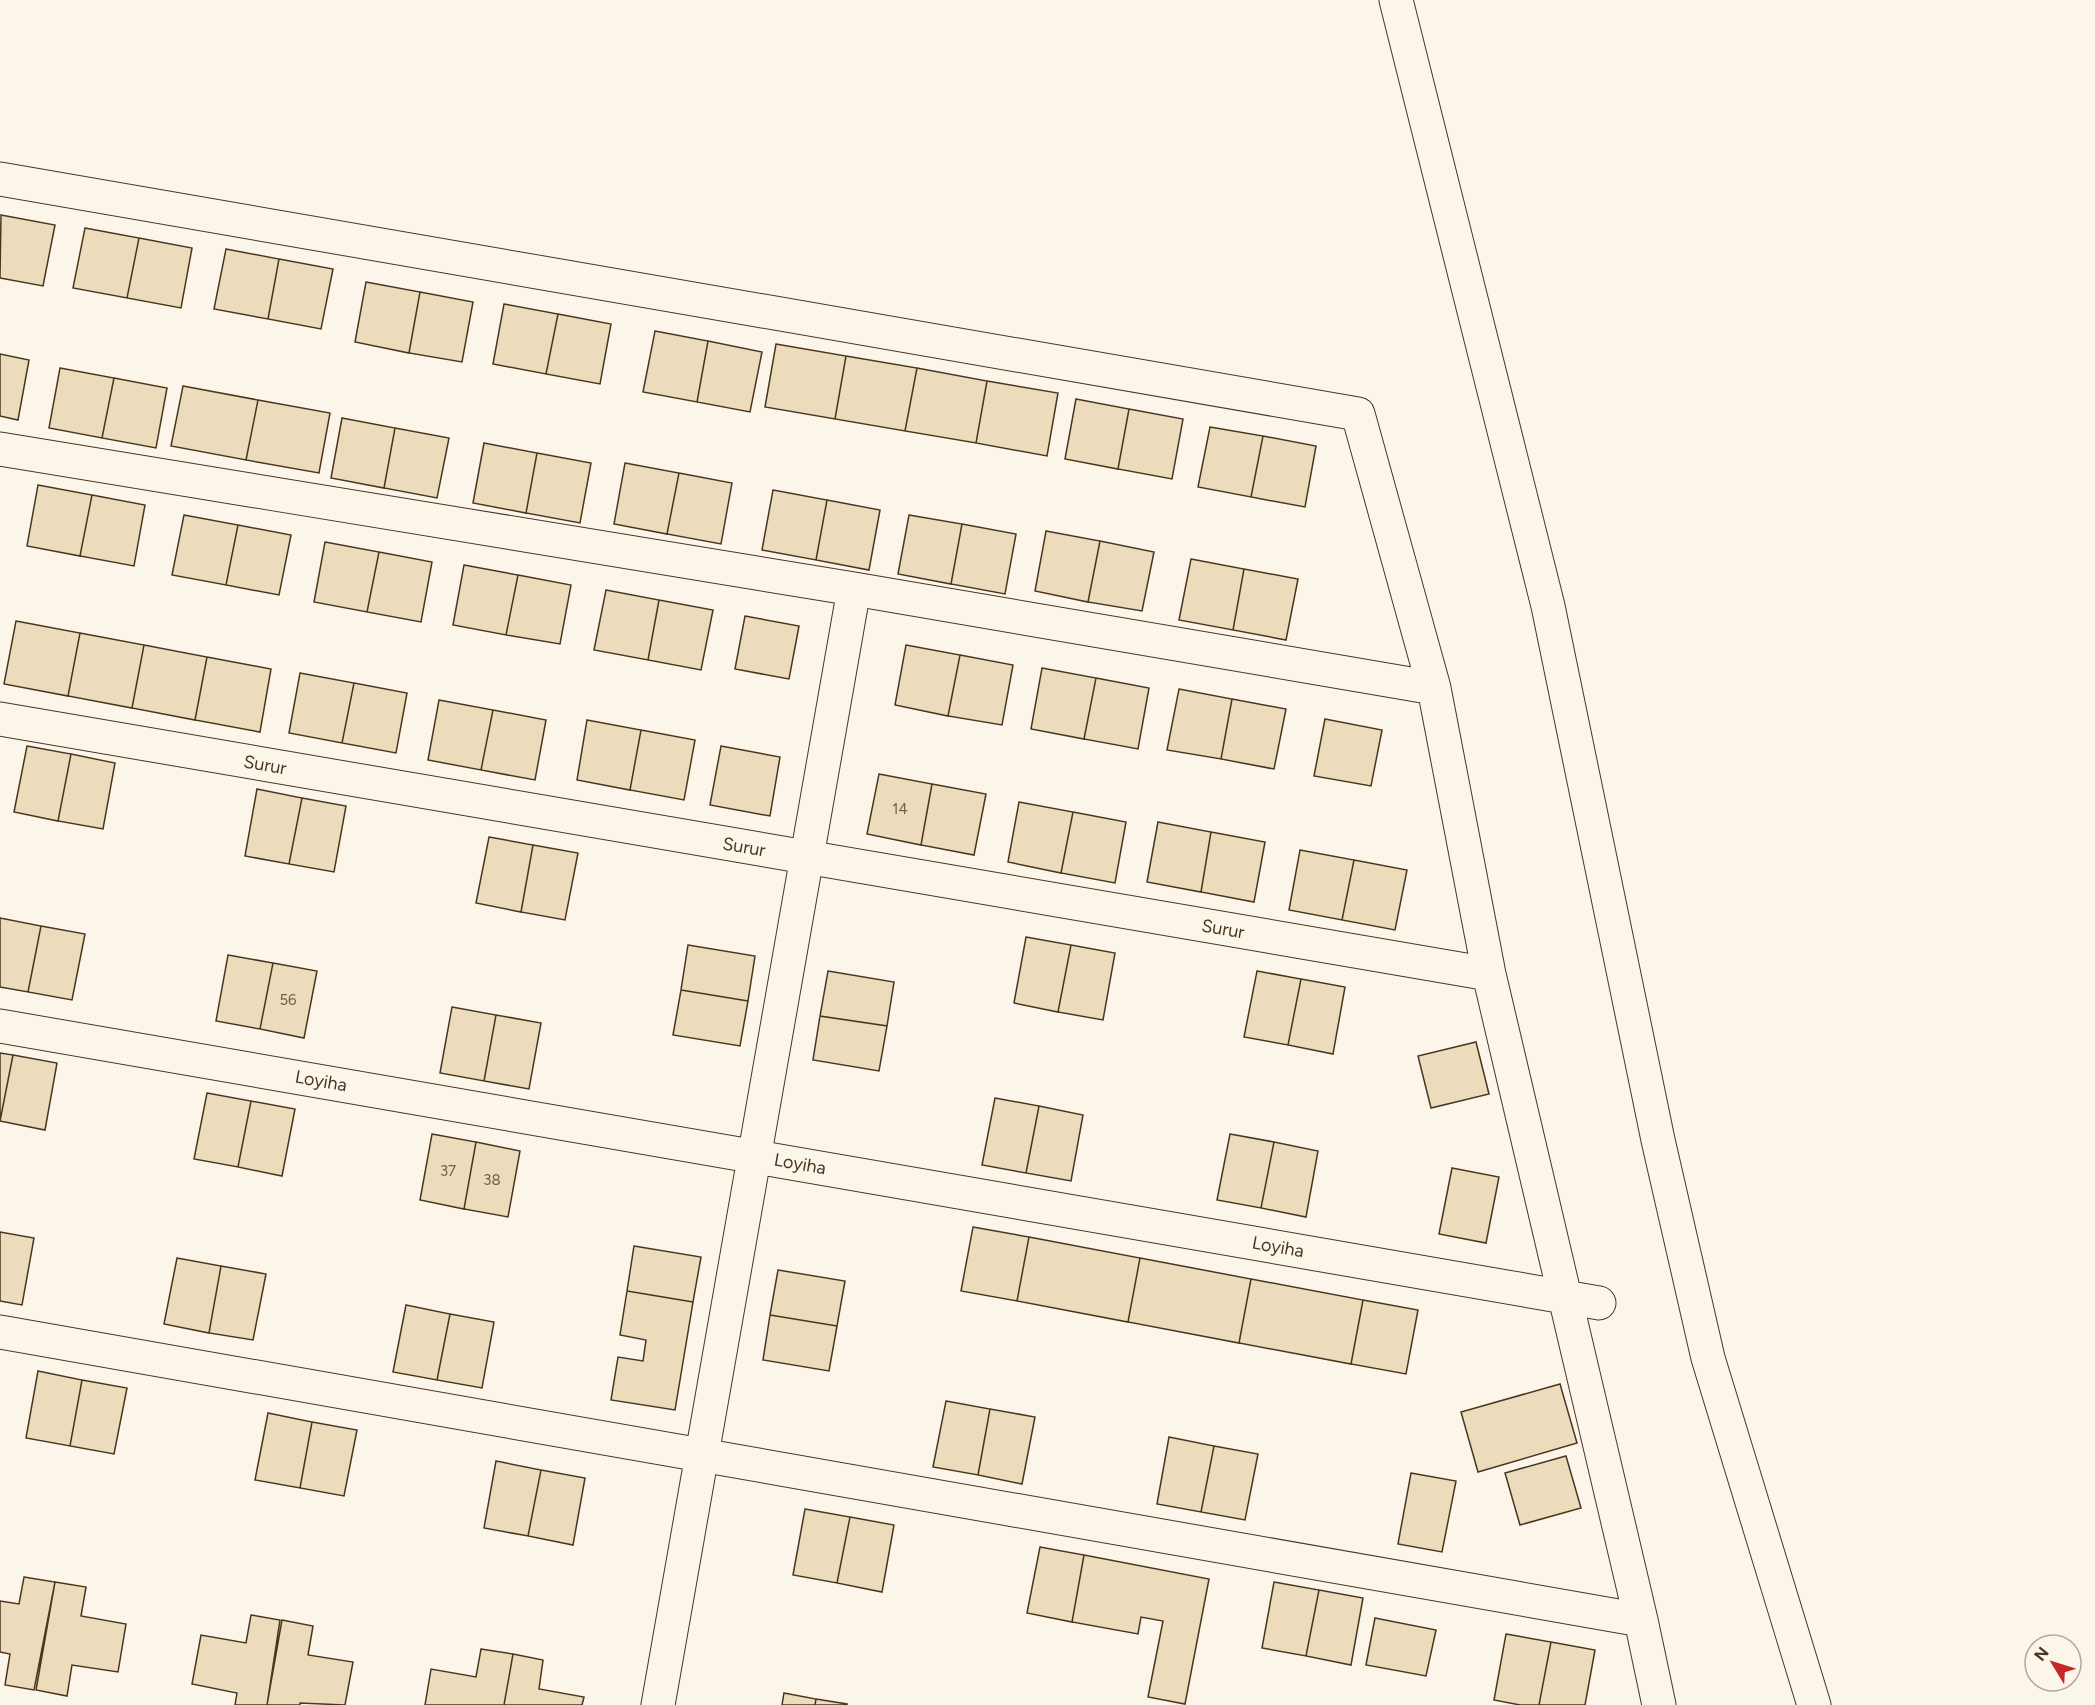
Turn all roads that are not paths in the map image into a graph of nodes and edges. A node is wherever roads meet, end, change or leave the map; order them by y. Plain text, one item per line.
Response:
1 (1396, 0) edge
2 (0, 178) edge
3 (0, 448) edge
4 (854, 589) junction
5 (1434, 688) junction
6 (0, 719) edge
7 (807, 858) junction
8 (1489, 974) junction
9 (0, 1026) edge
10 (754, 1156) junction
11 (1564, 1297) junction
12 (1599, 1303) dead end
13 (0, 1332) edge
14 (702, 1455) junction
15 (1641, 1620) junction
16 (658, 1705) edge
17 (1659, 1705) edge
18 (1814, 1705) edge

1 - 18 street
2 - 5 street
3 - 4 street
4 - 5 street
4 - 7 street
5 - 8 street
6 - 7 street, Surur
7 - 8 street, Surur
7 - 10 street
8 - 11 street
9 - 10 street, Loyiha
10 - 11 street, Loyiha
10 - 14 street
11 - 12 street, Loyiha
11 - 15 street
13 - 14 street
14 - 15 street
14 - 16 street
15 - 17 street

